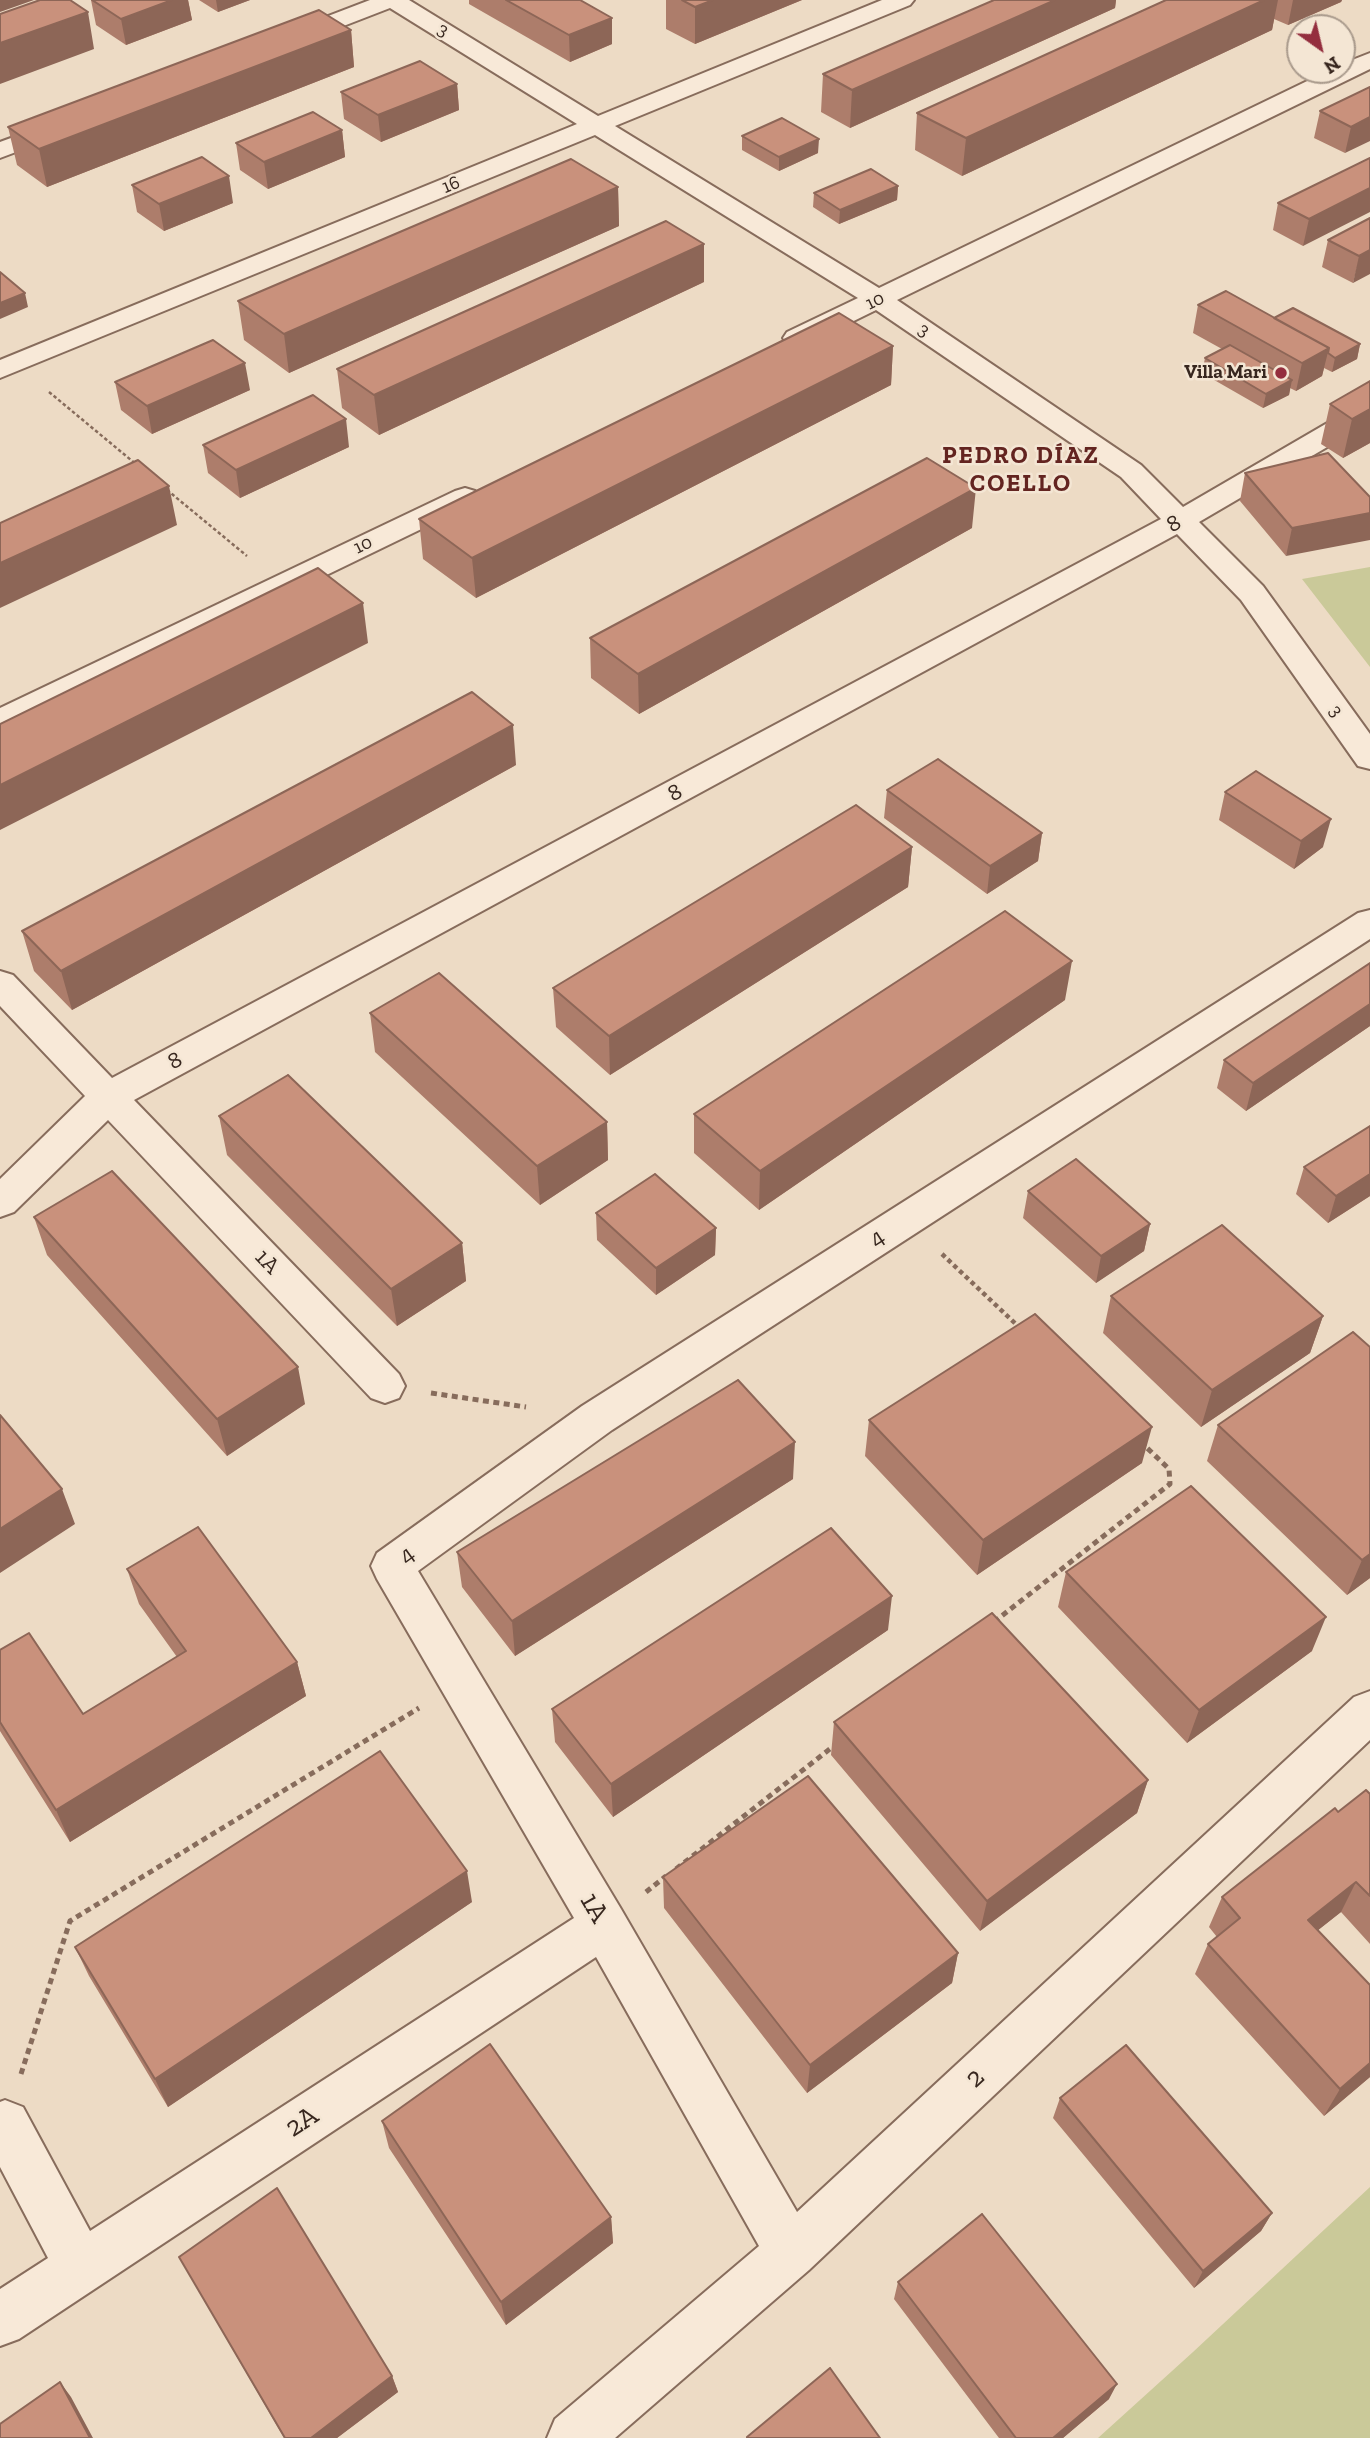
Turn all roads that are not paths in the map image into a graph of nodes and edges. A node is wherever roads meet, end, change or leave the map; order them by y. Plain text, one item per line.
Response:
1 (392, 0) edge
2 (902, 0) edge
3 (274, 45) edge
4 (1370, 60) edge
5 (78, 120) edge
6 (598, 125) junction
7 (0, 150) edge
8 (878, 299) junction
9 (779, 347) edge
10 (8, 367) edge
11 (1370, 410) edge
12 (493, 484) edge
13 (1181, 520) junction
14 (0, 721) edge
15 (1370, 758) edge
16 (1370, 922) edge
17 (0, 984) edge
18 (108, 1097) junction
19 (0, 1202) edge
20 (385, 1385) road end
21 (392, 1566) joint
22 (1370, 1711) edge
23 (604, 1925) junction
24 (5, 2125) road end
25 (791, 2252) junction
26 (81, 2267) junction
27 (0, 2320) edge
28 (574, 2438) edge

1 - 3 street
1 - 6 street, 3
2 - 6 street, 16
4 - 8 street, 10
5 - 7 street
6 - 8 street, 3
6 - 10 street, 16
8 - 9 street, 10
8 - 13 street, 3
11 - 13 street, 8
12 - 14 street, 10
13 - 15 street, 3
13 - 18 street, 8
16 - 21 street, 4
17 - 18 street, 1A
18 - 19 street, 8
18 - 20 street, 1A
21 - 23 street, 1A
22 - 25 street, 2
23 - 25 street, 1A
23 - 26 street, 2A
24 - 26 street
25 - 28 street, 2
26 - 27 street, 2A

